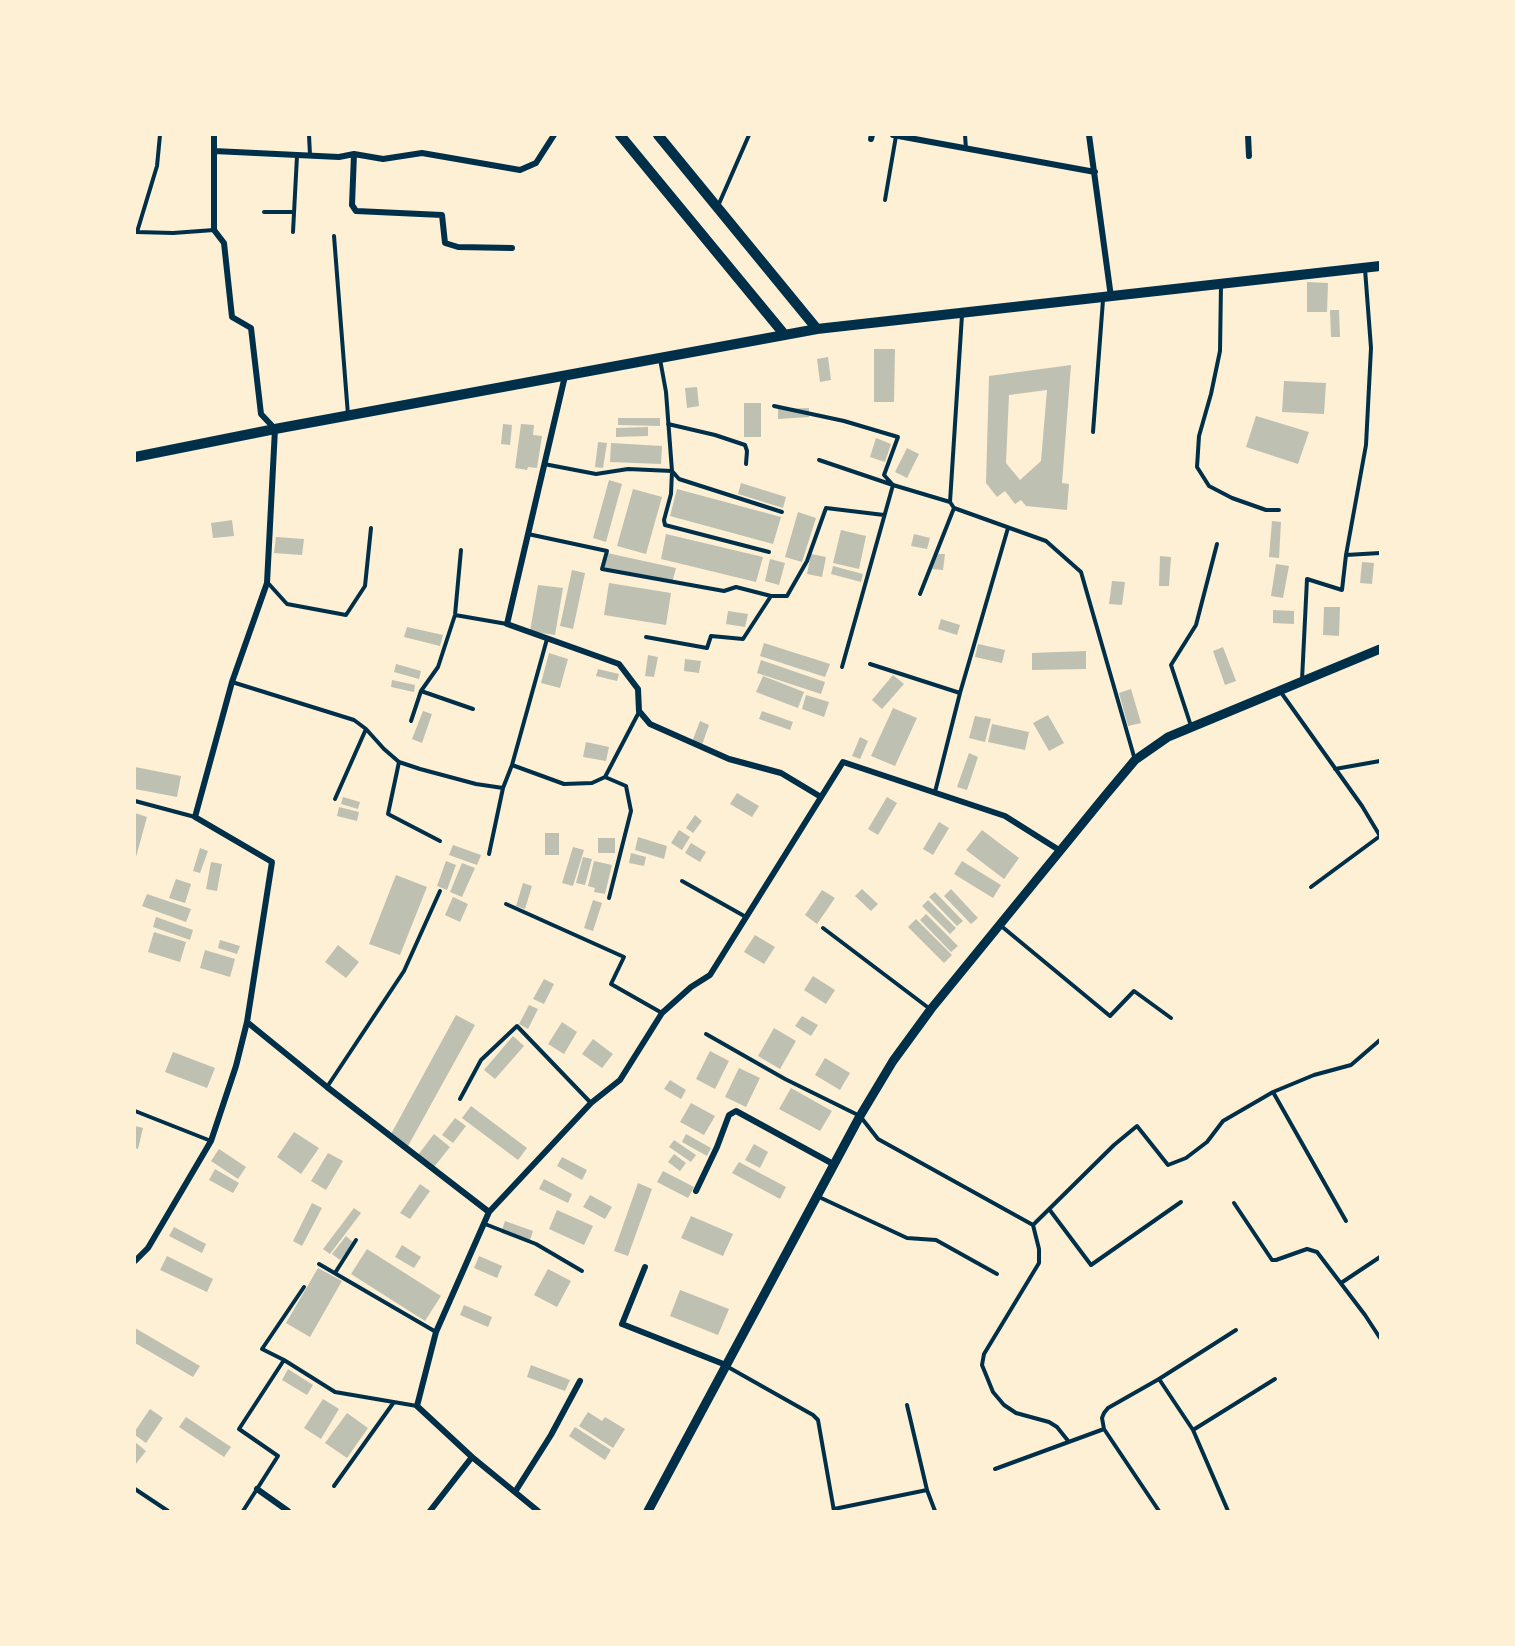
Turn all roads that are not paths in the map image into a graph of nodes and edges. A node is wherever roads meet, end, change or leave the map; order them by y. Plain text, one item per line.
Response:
1 (160, 135) edge
2 (214, 135) edge
3 (309, 135) edge
4 (554, 135) edge
5 (620, 135) edge
6 (658, 135) edge
7 (749, 135) edge
8 (894, 135) edge
9 (965, 135) edge
10 (1089, 135) edge
11 (1248, 135) edge
12 (924, 138) edge
13 (966, 149) junction
14 (214, 151) junction
15 (354, 154) junction
16 (297, 155) junction
17 (310, 155) junction
18 (1250, 156) dead end
19 (1095, 172) junction
20 (885, 200) dead end
21 (717, 207) junction
22 (264, 212) dead end
23 (293, 212) junction
24 (214, 230) junction
25 (136, 232) edge
26 (293, 232) dead end
27 (334, 236) dead end
28 (512, 248) dead end
29 (1380, 266) edge
30 (1365, 268) junction
31 (1221, 284) junction
32 (1107, 296) junction
33 (962, 311) junction
34 (817, 329) junction
35 (784, 334) junction
36 (660, 358) junction
37 (565, 376) junction
38 (774, 406) dead end
39 (348, 415) junction
40 (668, 424) junction
41 (275, 429) junction
42 (1093, 432) dead end
43 (135, 457) edge
44 (819, 460) dead end
45 (544, 464) junction
46 (746, 464) dead end
47 (672, 471) junction
48 (893, 485) junction
49 (951, 502) junction
50 (954, 508) junction
51 (1279, 510) dead end
52 (782, 512) dead end
53 (884, 515) junction
54 (371, 528) dead end
55 (1008, 528) junction
56 (528, 534) junction
57 (1217, 544) dead end
58 (461, 550) dead end
59 (769, 552) dead end
60 (1380, 553) edge
61 (1346, 555) junction
62 (267, 582) junction
63 (920, 594) dead end
64 (771, 596) junction
65 (455, 615) junction
66 (507, 624) junction
67 (646, 637) dead end
68 (547, 638) junction
69 (1380, 649) edge
70 (870, 664) dead end
71 (842, 667) dead end
72 (1302, 680) junction
73 (232, 682) junction
74 (1279, 690) junction
75 (422, 691) junction
76 (960, 693) junction
77 (473, 709) dead end
78 (639, 711) junction
79 (411, 722) dead end
80 (1192, 727) junction
81 (366, 729) junction
82 (1135, 760) junction
83 (1380, 761) edge
84 (399, 762) junction
85 (512, 765) junction
86 (1335, 769) junction
87 (605, 777) junction
88 (503, 788) junction
89 (935, 793) junction
90 (821, 797) junction
91 (335, 799) dead end
92 (135, 801) edge
93 (195, 817) junction
94 (1380, 836) edge
95 (440, 842) dead end
96 (1059, 850) junction
97 (489, 854) dead end
98 (682, 881) dead end
99 (1311, 887) dead end
100 (440, 891) dead end
101 (609, 898) dead end
102 (506, 903) dead end
103 (746, 917) junction
104 (999, 924) junction
105 (823, 928) dead end
106 (931, 1009) junction
107 (662, 1013) junction
108 (1171, 1018) dead end
109 (247, 1022) junction
110 (706, 1034) dead end
111 (1380, 1040) edge
112 (327, 1087) junction
113 (1273, 1092) junction
114 (460, 1099) dead end
115 (591, 1103) junction
116 (135, 1111) edge
117 (860, 1116) junction
118 (211, 1141) junction
119 (835, 1165) junction
120 (696, 1191) dead end
121 (818, 1197) junction
122 (1180, 1202) dead end
123 (1234, 1203) dead end
124 (1049, 1209) junction
125 (489, 1212) junction
126 (1346, 1221) dead end
127 (484, 1223) junction
128 (1033, 1225) junction
129 (356, 1240) dead end
130 (1380, 1257) edge
131 (135, 1261) edge
132 (319, 1264) dead end
133 (645, 1267) dead end
134 (582, 1271) dead end
135 (335, 1273) junction
136 (997, 1274) dead end
137 (1341, 1283) junction
138 (304, 1287) dead end
139 (1236, 1330) dead end
140 (436, 1332) junction
141 (1380, 1338) edge
142 (284, 1360) junction
143 (726, 1365) junction
144 (1159, 1379) junction
145 (1275, 1379) dead end
146 (580, 1381) dead end
147 (394, 1402) junction
148 (907, 1405) dead end
149 (417, 1406) junction
150 (1104, 1429) junction
151 (1193, 1430) junction
152 (1069, 1442) junction
153 (472, 1458) junction
154 (995, 1469) dead end
155 (334, 1486) dead end
156 (135, 1489) edge
157 (257, 1490) junction
158 (927, 1490) junction
159 (515, 1492) junction
160 (834, 1510) edge
161 (168, 1511) edge
162 (243, 1511) edge
163 (288, 1511) edge
164 (430, 1511) edge
165 (538, 1511) edge
166 (648, 1511) edge
167 (935, 1511) edge
168 (1159, 1511) edge
169 (1228, 1511) edge

1 - 25 lane
2 - 14 street
3 - 17 lane
4 - 15 street
5 - 35 main road
6 - 21 main road
7 - 21 lane
8 - 12 street
8 - 20 lane
9 - 13 lane
10 - 19 street
11 - 18 street
12 - 13 street
13 - 19 street
14 - 16 street
14 - 24 street
15 - 17 street
15 - 28 street
16 - 17 street
16 - 23 lane
19 - 32 street
21 - 34 main road
22 - 23 lane
23 - 26 lane
24 - 25 lane
24 - 41 street
27 - 39 lane
29 - 30 main road
30 - 31 main road
30 - 61 lane
31 - 32 main road
31 - 51 lane
32 - 33 main road
32 - 42 lane
33 - 34 main road
33 - 49 lane
34 - 35 main road
35 - 36 main road
36 - 37 main road
36 - 40 lane
37 - 39 main road
37 - 45 street
38 - 48 lane
39 - 41 main road
40 - 46 lane
40 - 47 lane
41 - 43 main road
41 - 62 street
44 - 48 lane
45 - 47 lane
45 - 56 street
47 - 52 lane
47 - 59 lane
48 - 49 lane
48 - 53 lane
49 - 50 lane
50 - 55 lane
50 - 63 lane
53 - 64 lane
53 - 71 lane
54 - 62 lane
55 - 76 lane
55 - 82 lane
56 - 64 lane
56 - 66 street
57 - 80 lane
58 - 65 lane
60 - 61 lane
61 - 72 lane
62 - 73 street
64 - 67 lane
65 - 66 lane
65 - 75 lane
66 - 68 street
68 - 78 street
68 - 85 lane
69 - 72 street
70 - 76 lane
72 - 74 street
73 - 81 lane
73 - 93 street
74 - 80 street
74 - 86 lane
75 - 77 lane
75 - 79 lane
76 - 89 lane
78 - 87 lane
78 - 90 street
80 - 82 street
81 - 84 lane
81 - 91 lane
82 - 96 street
83 - 86 lane
84 - 88 lane
84 - 95 lane
85 - 87 lane
85 - 88 lane
86 - 94 lane
87 - 101 lane
88 - 97 lane
89 - 90 street
89 - 96 street
90 - 103 street
92 - 93 lane
93 - 109 street
94 - 99 lane
96 - 104 street
98 - 103 lane
100 - 112 lane
102 - 107 lane
103 - 107 street
104 - 106 street
104 - 108 lane
105 - 106 lane
106 - 117 street
107 - 115 street
109 - 112 street
109 - 118 street
110 - 117 lane
111 - 113 lane
112 - 125 street
113 - 124 lane
113 - 126 lane
114 - 115 lane
115 - 125 street
116 - 118 lane
117 - 119 street
117 - 128 lane
118 - 131 street
119 - 120 street
119 - 121 street
121 - 136 lane
121 - 143 street
122 - 124 lane
123 - 137 lane
124 - 128 lane
125 - 127 street
127 - 134 lane
127 - 140 street
128 - 152 lane
129 - 135 lane
130 - 137 lane
132 - 135 lane
133 - 143 street
135 - 140 lane
137 - 141 lane
138 - 142 lane
139 - 144 lane
140 - 149 street
142 - 147 lane
142 - 157 lane
143 - 160 lane
143 - 166 street
144 - 150 lane
144 - 151 lane
145 - 151 lane
146 - 159 street
147 - 149 lane
147 - 155 lane
148 - 158 lane
149 - 153 street
150 - 152 lane
150 - 168 lane
151 - 169 lane
152 - 154 lane
153 - 159 street
153 - 164 street
156 - 161 lane
157 - 162 lane
157 - 163 street
158 - 160 lane
158 - 167 lane
159 - 165 street

